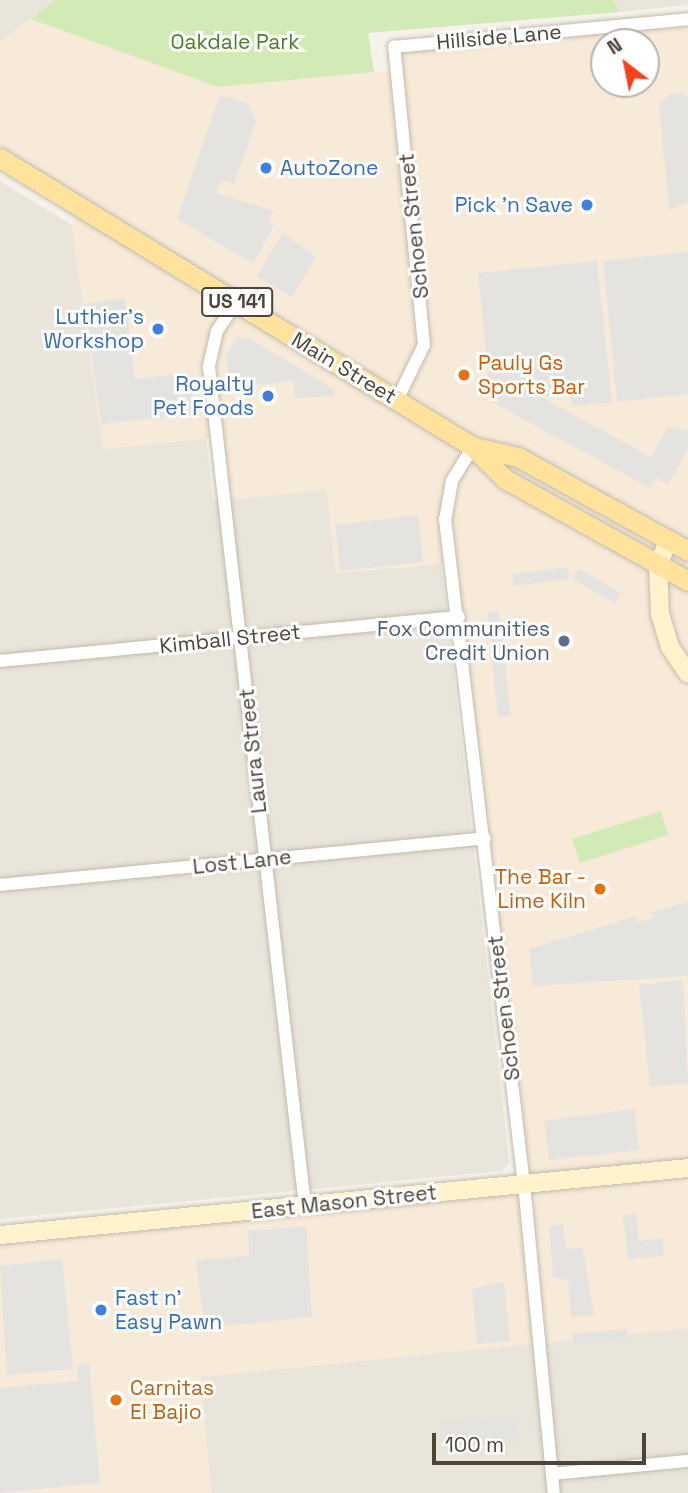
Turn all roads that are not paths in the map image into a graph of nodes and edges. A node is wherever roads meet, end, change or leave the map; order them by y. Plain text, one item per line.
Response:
1 (688, 19) edge
2 (394, 47) joint
3 (0, 158) edge
4 (236, 302) junction
5 (397, 400) junction
6 (473, 447) junction
7 (669, 541) junction
8 (688, 551) edge
9 (658, 565) junction
10 (688, 581) edge
11 (459, 617) junction
12 (241, 638) junction
13 (0, 661) edge
14 (688, 674) edge
15 (485, 838) junction
16 (266, 860) junction
17 (0, 885) edge
18 (688, 1168) edge
19 (524, 1184) junction
20 (305, 1206) junction
21 (0, 1235) edge
22 (688, 1461) edge
23 (552, 1474) junction
24 (554, 1493) edge

1 - 2 street, Hillside Lane
2 - 5 street, Schoen Street
3 - 4 main road, Main Street / US 141
4 - 5 main road, Main Street / US 141
4 - 12 street, Laura Street
5 - 6 main road, Main Street / US 141
6 - 7 main road, Main Street / US 141
6 - 9 main road, Main Street / US 141
6 - 11 street, Schoen Street
7 - 8 main road, Main Street / US 141
7 - 9 main road
9 - 10 main road, Main Street / US 141
9 - 14 main road
11 - 12 street, Kimball Street
11 - 15 street, Schoen Street
12 - 13 street, Kimball Street
12 - 16 street, Laura Street
15 - 16 street, Lost Lane
15 - 19 street, Schoen Street
16 - 17 street, Lost Lane
16 - 20 street, Laura Street
18 - 19 main road, East Mason Street
19 - 20 main road, East Mason Street
19 - 23 street, Schoen Street
20 - 21 main road, East Mason Street
22 - 23 street
23 - 24 street, Schoen Street

